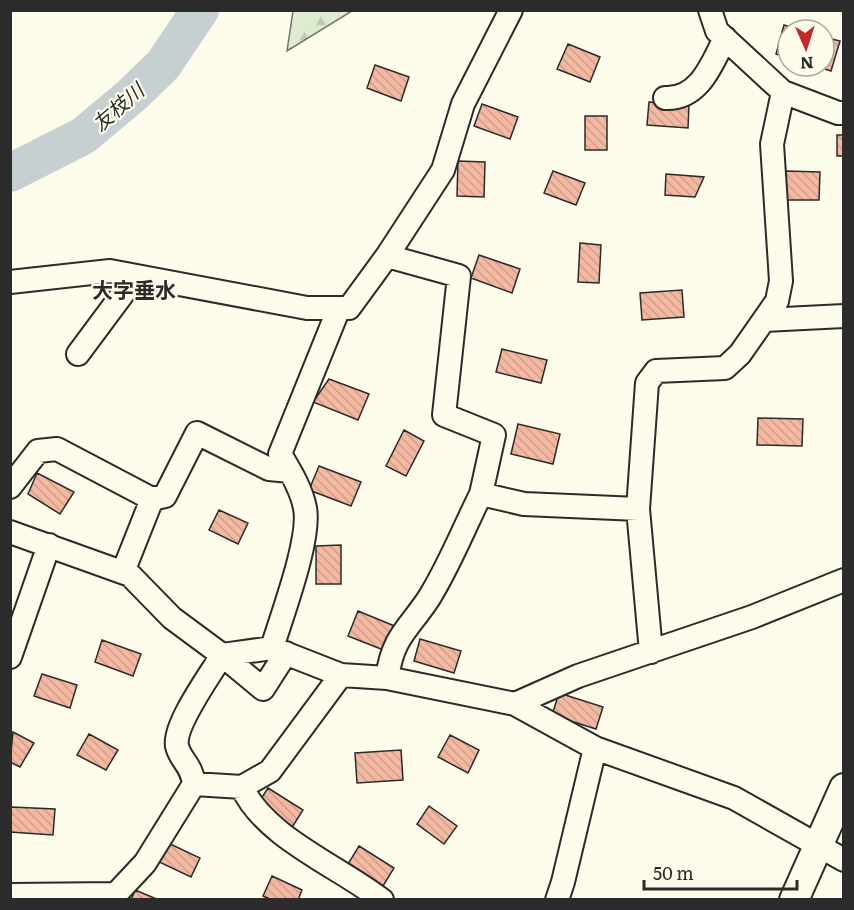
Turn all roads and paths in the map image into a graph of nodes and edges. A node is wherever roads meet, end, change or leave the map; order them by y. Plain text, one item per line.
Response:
1 (511, 10) edge
2 (710, 10) edge
3 (725, 38) junction
4 (783, 92) junction
5 (665, 98) dead end
6 (843, 113) edge
7 (387, 256) junction
8 (136, 276) junction
9 (10, 282) edge
10 (339, 308) junction
11 (843, 316) edge
12 (764, 320) junction
13 (78, 354) dead end
14 (290, 471) junction
15 (10, 487) edge
16 (481, 494) junction
17 (152, 499) junction
18 (638, 509) junction
19 (10, 532) edge
20 (49, 546) junction
21 (123, 572) junction
22 (843, 580) edge
23 (279, 650) junction
24 (651, 651) junction
25 (222, 655) junction
26 (10, 657) edge
27 (341, 675) junction
28 (387, 678) junction
29 (516, 704) junction
30 (595, 748) junction
31 (194, 784) junction
32 (242, 787) junction
33 (843, 788) edge
34 (817, 848) junction
35 (843, 860) edge
36 (10, 895) edge
37 (117, 897) edge
38 (382, 900) edge
39 (556, 900) edge
40 (794, 900) edge

1 - 7 street
2 - 3 street
3 - 4 street
3 - 5 street
4 - 6 street
4 - 12 street
7 - 10 street
7 - 16 street
8 - 9 street
8 - 10 street
8 - 13 street
10 - 14 street
11 - 12 street
12 - 18 street
14 - 17 street
14 - 23 street
15 - 17 street
16 - 18 street
16 - 28 street
17 - 21 street
18 - 24 street
19 - 20 street
20 - 21 street
20 - 26 street
21 - 25 street
22 - 24 street
23 - 25 street
23 - 25 street
23 - 27 street
24 - 29 street
25 - 31 street
27 - 28 street
27 - 32 street
28 - 29 street
29 - 30 street
30 - 34 street
30 - 39 street
31 - 32 street
31 - 37 street
32 - 38 street
33 - 34 main road
34 - 35 street
34 - 40 main road
36 - 37 street

